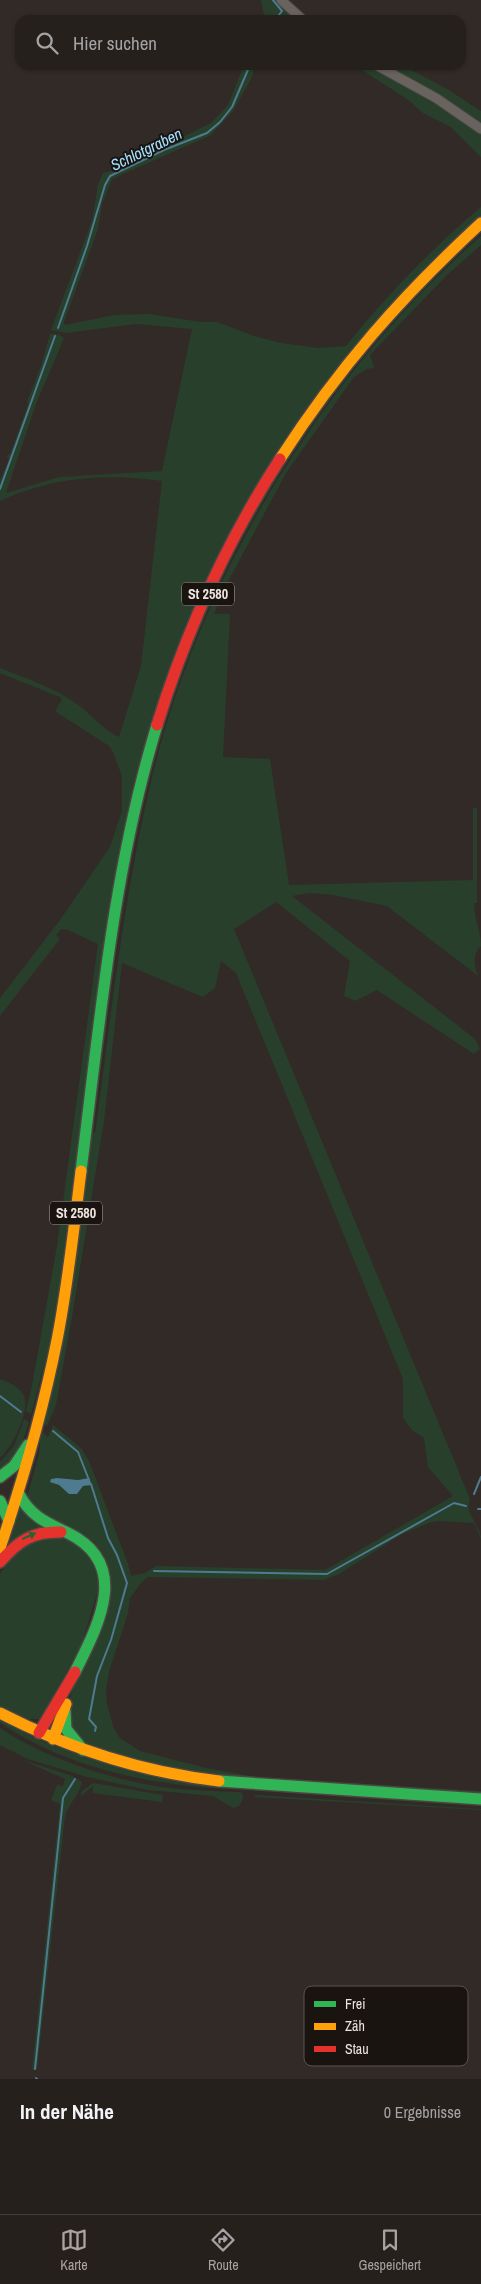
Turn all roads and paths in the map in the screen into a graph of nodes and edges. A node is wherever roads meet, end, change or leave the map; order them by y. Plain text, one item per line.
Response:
1 (281, 0) edge
2 (298, 15) edge
3 (385, 70) edge
4 (481, 129) edge
5 (481, 223) edge
6 (35, 1434) junction
7 (0, 1476) edge
8 (19, 1494) junction
9 (0, 1501) edge
10 (9, 1521) junction
11 (67, 1532) junction
12 (0, 1548) edge
13 (0, 1562) edge
14 (69, 1687) junction
15 (65, 1709) junction
16 (0, 1713) edge
17 (39, 1733) junction
18 (53, 1739) junction
19 (83, 1750) junction
20 (481, 1799) edge

1 - 2 street
3 - 4 street
5 - 6 main road, St 2580
6 - 7 main road, St 2580
6 - 8 main road, St 2580
8 - 10 main road, St 2580
8 - 11 main road
9 - 10 main road
10 - 12 main road, St 2580
13 -> 11 main road
11 - 14 main road
14 - 15 main road
14 - 17 main road
15 - 18 main road
15 - 19 main road
16 - 17 main road
17 - 18 main road
18 - 19 main road
19 - 20 main road

